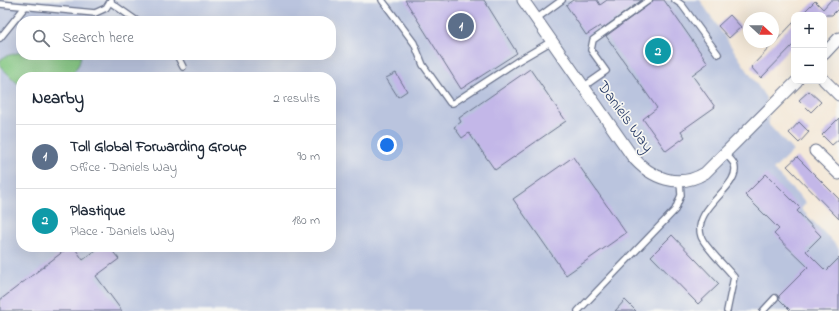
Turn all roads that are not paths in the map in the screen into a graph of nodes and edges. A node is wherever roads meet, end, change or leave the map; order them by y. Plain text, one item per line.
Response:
1 (382, 0) edge
2 (523, 0) edge
3 (562, 0) edge
4 (649, 0) edge
5 (676, 0) edge
6 (111, 1) edge
7 (0, 4) edge
8 (25, 7) junction
9 (18, 16) edge
10 (130, 16) edge
11 (16, 18) edge
12 (536, 19) junction
13 (0, 38) edge
14 (839, 38) edge
15 (552, 41) junction
16 (827, 51) edge
17 (718, 54) dead end
18 (180, 60) edge
19 (183, 67) dead end
20 (827, 83) edge
21 (794, 84) edge
22 (584, 87) junction
23 (839, 95) edge
24 (815, 151) dead end
25 (726, 154) junction
26 (838, 170) edge
27 (680, 182) junction
28 (775, 298) dead end
29 (578, 311) edge
30 (727, 311) edge
31 (763, 311) edge

1 - 15 lane
2 - 12 street, Daniels Way
3 - 12 lane
4 - 22 lane
5 - 17 lane
6 - 8 lane
6 - 10 lane
7 - 8 lane
8 - 9 lane
11 - 13 lane
12 - 15 street, Daniels Way
14 - 16 street
15 - 22 street, Daniels Way
18 - 19 lane
20 - 23 street
21 - 25 street
22 - 27 street, Daniels Way
24 - 26 street
25 - 27 street
25 - 30 lane
27 - 29 lane
28 - 31 lane

